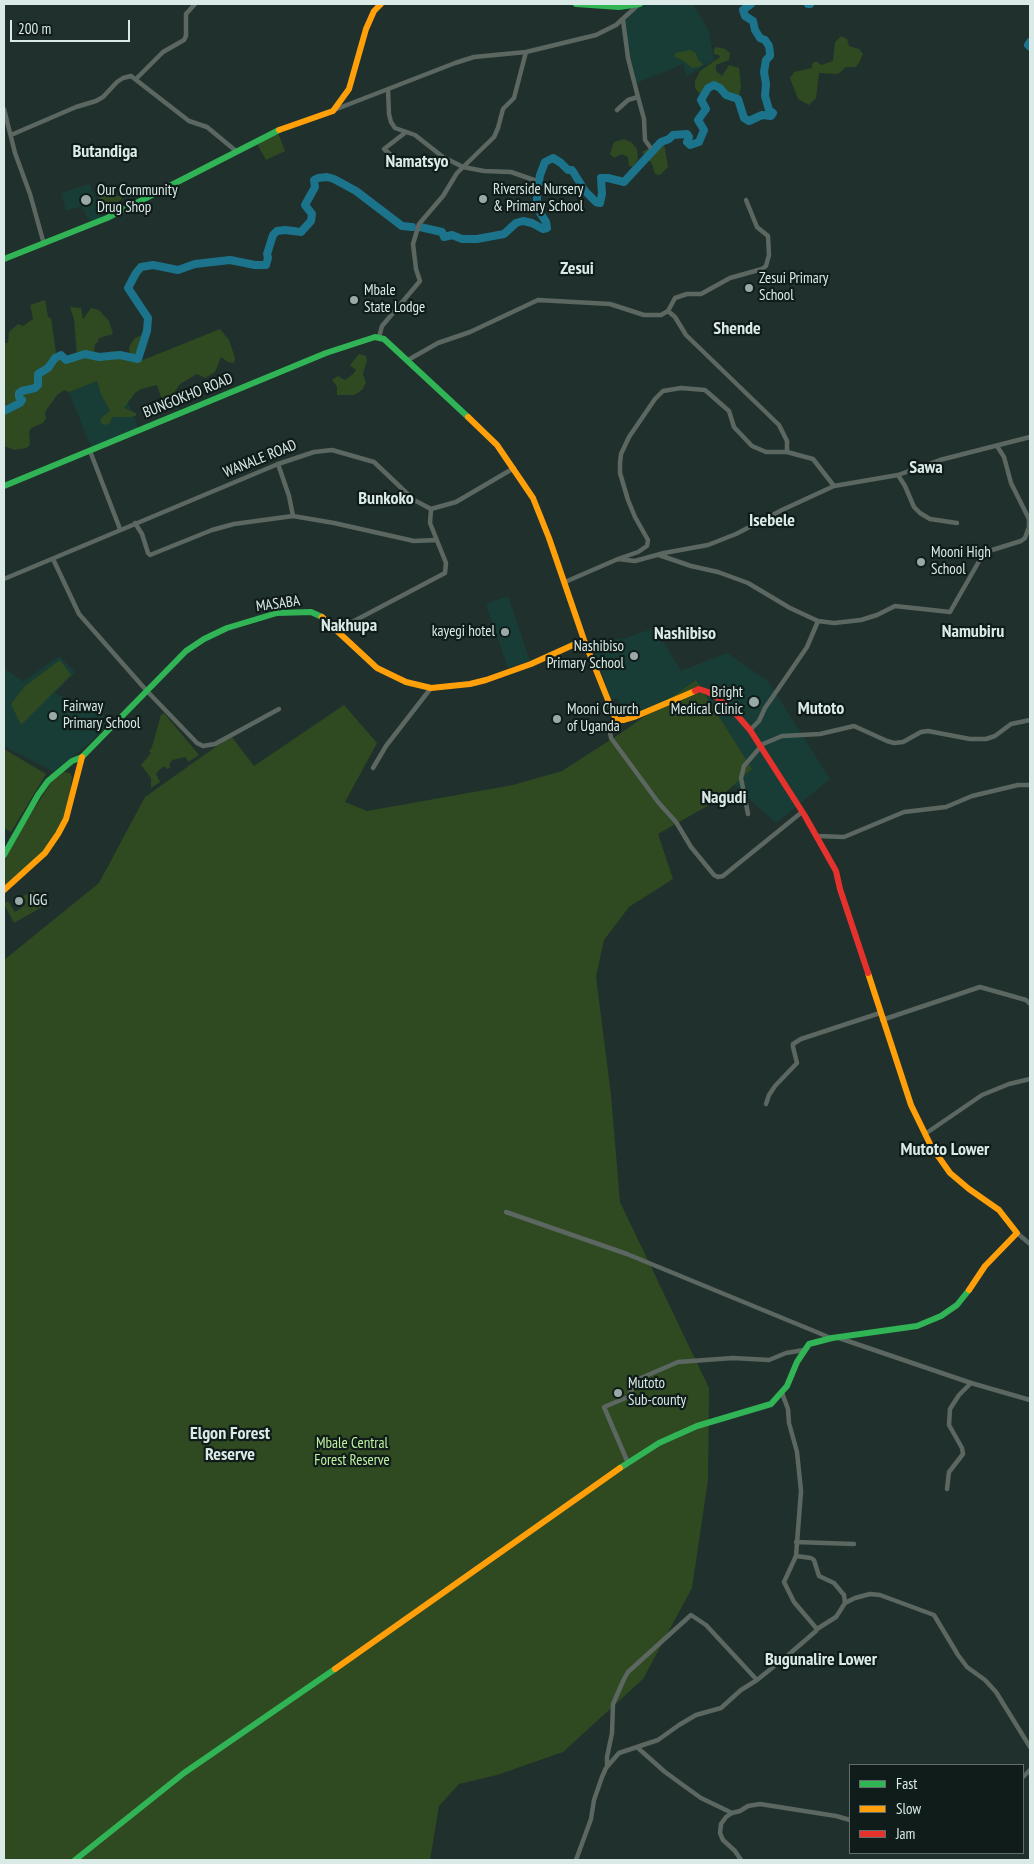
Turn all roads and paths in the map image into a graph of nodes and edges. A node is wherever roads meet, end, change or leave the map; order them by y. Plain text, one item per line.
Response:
1 (195, 4) edge
2 (381, 4) edge
3 (576, 4) edge
4 (639, 5) edge
5 (623, 20) junction
6 (526, 52) junction
7 (136, 79) junction
8 (388, 89) junction
9 (638, 97) junction
10 (617, 110) dead end
11 (332, 111) junction
12 (4, 112) edge
13 (406, 132) junction
14 (11, 135) junction
15 (650, 147) dead end
16 (236, 151) junction
17 (399, 162) dead end
18 (463, 167) junction
19 (534, 180) dead end
20 (746, 200) dead end
21 (44, 244) junction
22 (4, 259) edge
23 (668, 311) junction
24 (381, 338) junction
25 (408, 360) junction
26 (1030, 437) edge
27 (997, 446) junction
28 (90, 451) junction
29 (787, 452) junction
30 (278, 464) junction
31 (514, 468) junction
32 (898, 475) junction
33 (4, 486) edge
34 (834, 486) junction
35 (431, 509) junction
36 (294, 516) junction
37 (135, 523) junction
38 (957, 523) dead end
39 (120, 529) junction
40 (436, 540) junction
41 (659, 555) junction
42 (53, 559) junction
43 (618, 559) junction
44 (4, 579) edge
45 (565, 582) junction
46 (818, 621) junction
47 (337, 630) junction
48 (584, 640) junction
49 (431, 688) junction
50 (146, 690) junction
51 (279, 709) dead end
52 (616, 720) junction
53 (1030, 720) edge
54 (750, 730) junction
55 (760, 747) junction
56 (82, 757) junction
57 (64, 768) junction
58 (373, 768) dead end
59 (75, 777) junction
60 (1030, 785) edge
61 (802, 812) junction
62 (748, 814) dead end
63 (817, 836) junction
64 (4, 855) edge
65 (4, 890) edge
66 (1030, 1004) edge
67 (881, 1016) junction
68 (1030, 1079) edge
69 (766, 1104) dead end
70 (925, 1134) junction
71 (506, 1212) dead end
72 (1017, 1233) junction
73 (1030, 1244) edge
74 (834, 1338) junction
75 (804, 1350) junction
76 (971, 1383) junction
77 (782, 1393) junction
78 (1030, 1400) edge
79 (628, 1463) junction
80 (947, 1489) dead end
81 (796, 1542) junction
82 (854, 1544) dead end
83 (796, 1556) junction
84 (845, 1603) junction
85 (817, 1629) junction
86 (758, 1680) junction
87 (638, 1748) junction
88 (1030, 1748) edge
89 (607, 1767) junction
90 (732, 1813) junction
91 (849, 1820) edge
92 (75, 1860) edge
93 (576, 1860) edge
94 (741, 1860) edge

1 - 7 street
2 - 11 street
3 - 4 street
4 - 5 street
5 - 6 street
5 - 9 street
6 - 8 street
6 - 18 street
7 - 14 street
7 - 16 street
8 - 11 street
8 - 13 street
9 - 10 street
9 - 15 street
11 - 16 street
12 - 14 street
13 - 17 street
13 - 18 street
14 - 21 street
16 - 21 street
18 - 19 street
18 - 24 street
20 - 23 street
21 - 22 street
23 - 25 street
23 - 29 street
24 - 25 street
24 - 28 street, BUNGOKHO ROAD
25 - 31 street
26 - 27 street
27 - 32 street
27 - 46 street
28 - 33 street, BUNGOKHO ROAD
28 - 39 street
29 - 34 street
29 - 43 street
30 - 35 street, WANALE ROAD
30 - 36 street
30 - 37 street, WANALE ROAD
31 - 35 street
31 - 45 street
32 - 34 street
32 - 38 street
34 - 41 street
35 - 40 street
36 - 37 street
36 - 40 street
37 - 39 street, WANALE ROAD
39 - 42 street, WANALE ROAD
40 - 47 street
41 - 43 street
41 - 46 street
42 - 44 street, WANALE ROAD
42 - 50 street
43 - 45 street
45 - 48 street
46 - 54 street
47 - 49 street, MASABA
47 - 50 street, MASABA
48 - 49 street, MASABA
48 - 52 street
49 - 58 street
50 - 51 street
50 - 56 street, MASABA
52 - 54 street
52 - 61 street
53 - 55 street
54 - 55 street
55 - 61 street
55 - 62 street
56 - 57 street
56 - 59 street
57 - 59 street
57 - 64 street
59 - 65 street
60 - 63 street
61 - 63 street
63 - 67 street
66 - 67 street
67 - 69 street
67 - 70 street
68 - 70 street
70 - 72 street
71 - 74 street
72 - 73 street
72 - 74 street
74 - 75 street
74 - 76 street
75 - 77 street
75 - 79 street
76 - 78 street
76 - 80 street
77 - 79 street
77 - 81 street
79 - 92 street
81 - 82 street
81 - 83 street
83 - 84 street
83 - 85 street
84 - 85 street
84 - 88 street
85 - 86 street
86 - 87 street
86 - 89 street
87 - 89 street
87 - 90 street
89 - 93 street
90 - 91 street
90 - 94 street

